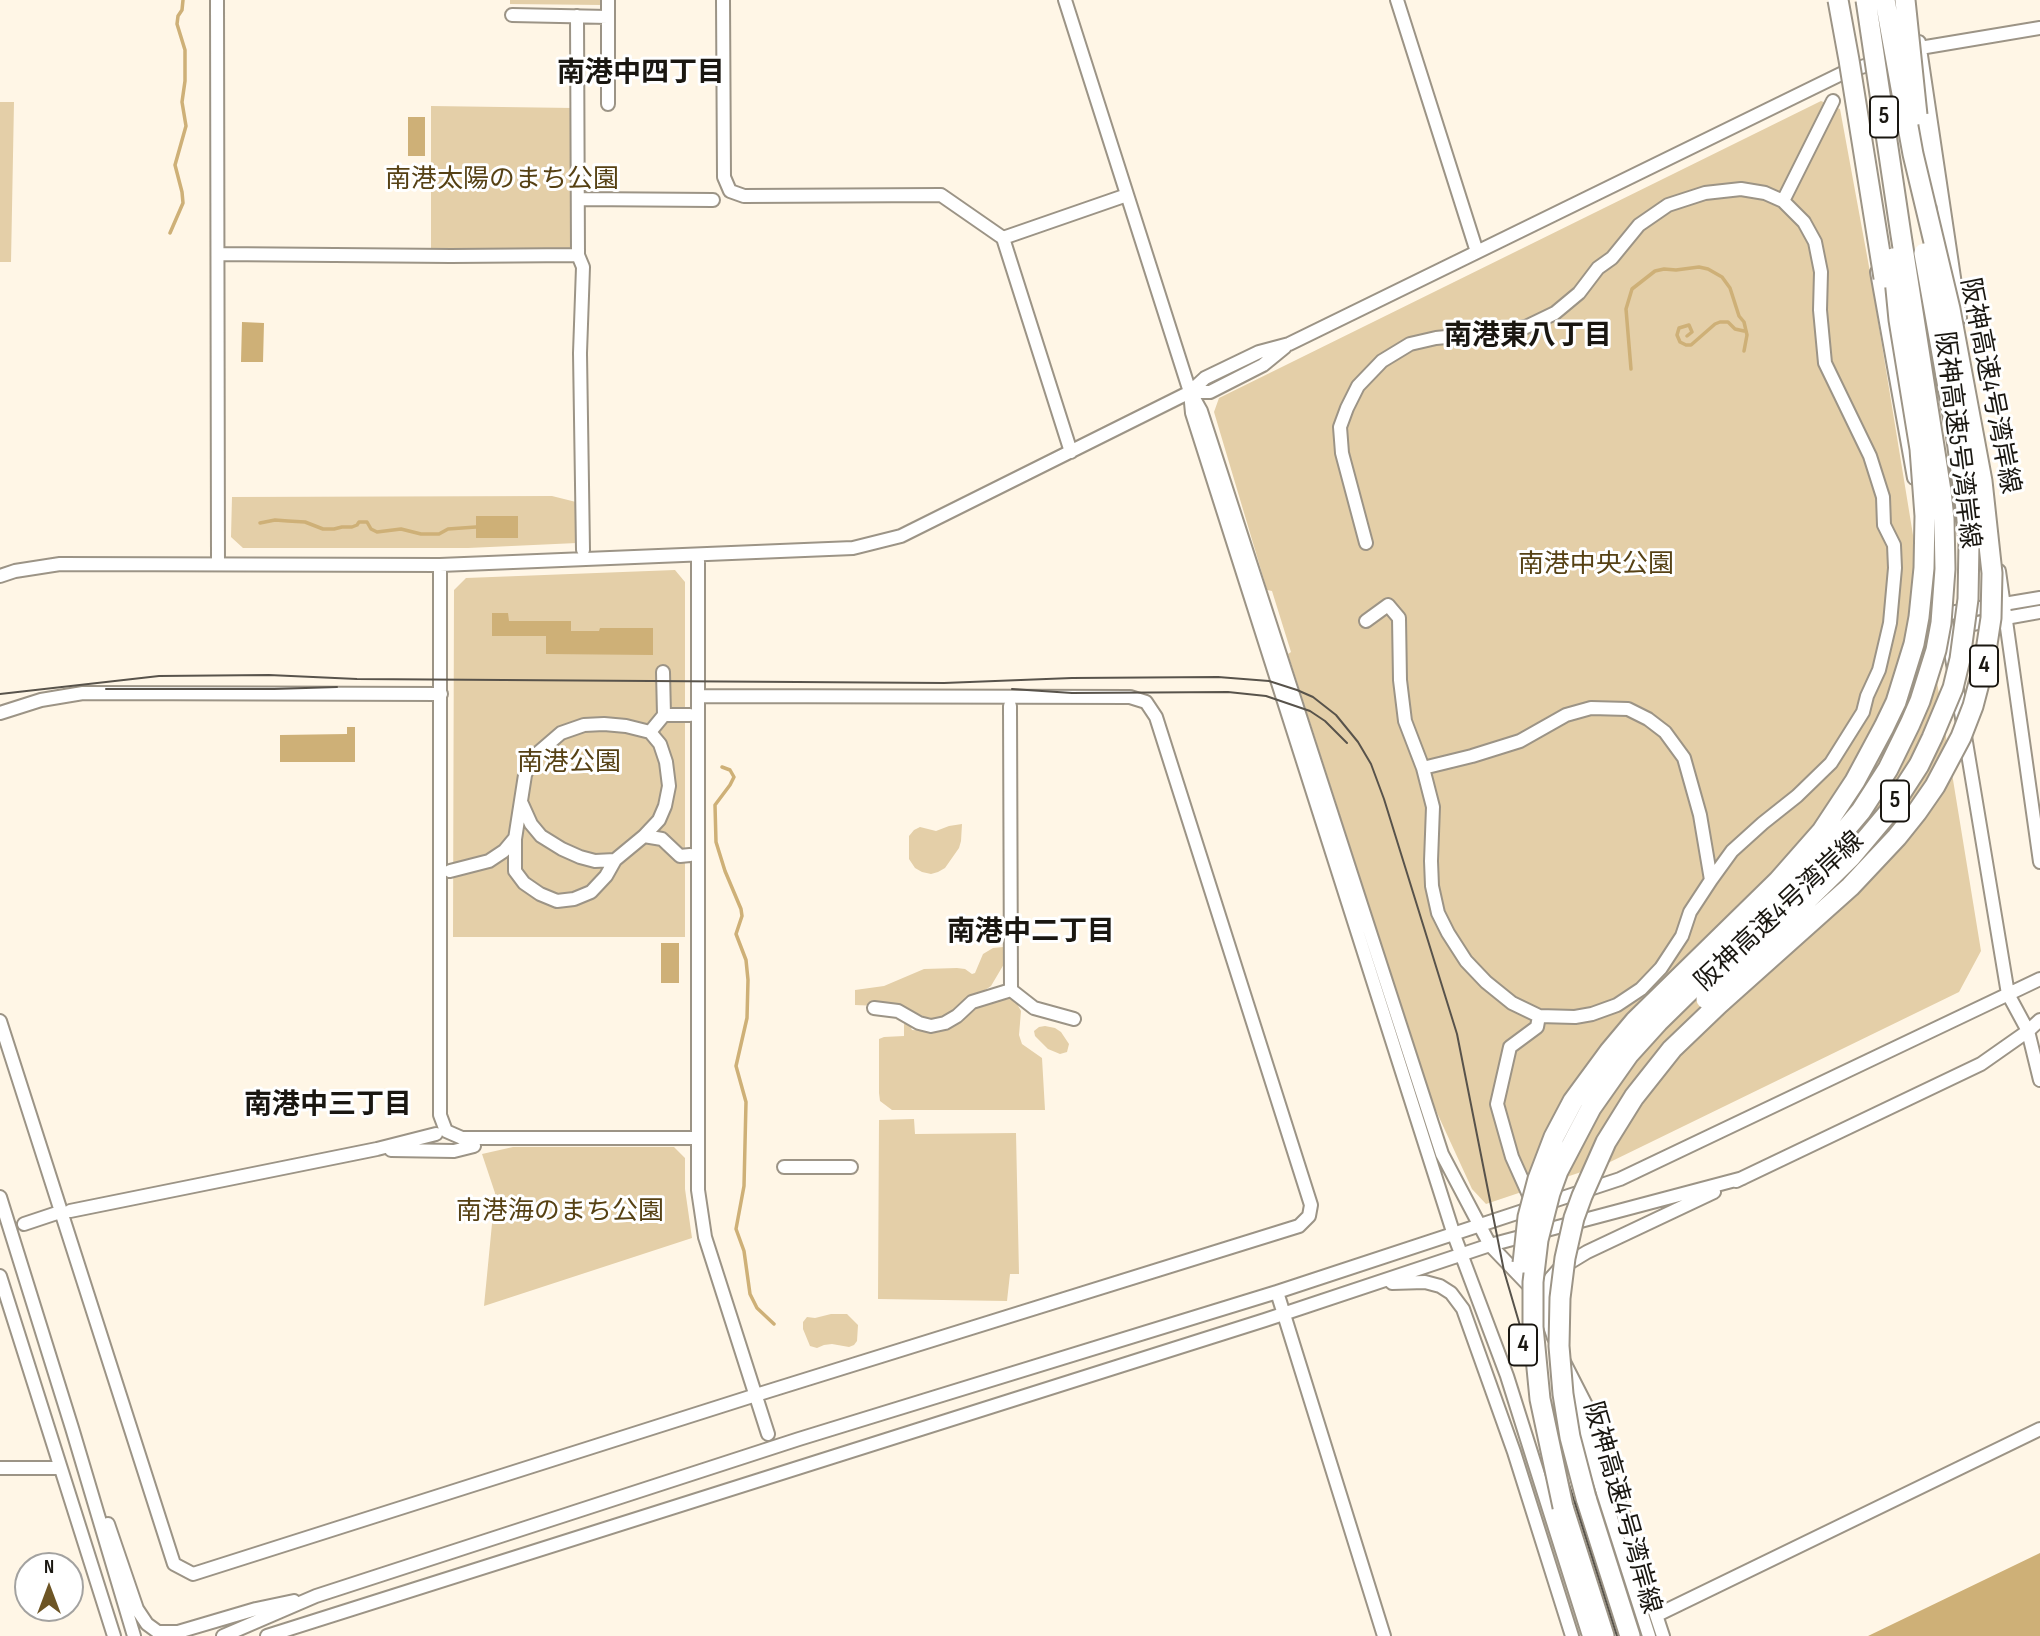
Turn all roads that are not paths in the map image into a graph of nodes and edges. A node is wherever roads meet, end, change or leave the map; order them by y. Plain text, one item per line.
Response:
1 (217, 0) edge
2 (608, 0) edge
3 (723, 0) edge
4 (1065, 0) edge
5 (1413, 0) edge
6 (1829, 0) edge
7 (1838, 0) edge
8 (1845, 0) edge
9 (1864, 0) edge
10 (1883, 0) edge
11 (1894, 0) edge
12 (1905, 0) edge
13 (1912, 0) edge
14 (1398, 2) edge
15 (512, 15) dead end
16 (577, 16) junction
17 (608, 17) junction
18 (2040, 28) edge
19 (1920, 48) junction
20 (1846, 67) junction
21 (1833, 101) dead end
22 (608, 104) dead end
23 (1917, 115) junction
24 (1856, 150) dead end
25 (1859, 172) dead end
26 (1127, 195) junction
27 (578, 199) junction
28 (713, 200) dead end
29 (1783, 201) junction
30 (1003, 237) junction
31 (1478, 252) junction
32 (218, 254) junction
33 (578, 255) junction
34 (1964, 341) junction
35 (1190, 392) junction
36 (1071, 452) junction
37 (1366, 543) dead end
38 (583, 550) dead end
39 (698, 555) junction
40 (1931, 563) junction
41 (218, 564) junction
42 (440, 565) junction
43 (0, 576) edge
44 (2040, 598) edge
45 (2000, 609) junction
46 (2040, 612) edge
47 (1944, 614) junction
48 (1366, 621) dead end
49 (1947, 628) junction
50 (663, 672) dead end
51 (441, 694) junction
52 (698, 696) junction
53 (1010, 706) dead end
54 (0, 713) edge
55 (664, 715) junction
56 (690, 715) dead end
57 (650, 732) junction
58 (1423, 768) junction
59 (522, 804) junction
60 (659, 820) junction
61 (644, 836) junction
62 (515, 839) junction
63 (663, 839) junction
64 (690, 855) dead end
65 (615, 860) junction
66 (2040, 862) edge
67 (450, 871) dead end
68 (1711, 880) junction
69 (2040, 979) edge
70 (1011, 990) junction
71 (2008, 994) junction
72 (874, 1008) dead end
73 (1539, 1016) junction
74 (1074, 1019) dead end
75 (2040, 1020) edge
76 (0, 1021) edge
77 (2028, 1031) junction
78 (2040, 1080) edge
79 (436, 1134) dead end
80 (697, 1138) junction
81 (474, 1146) dead end
82 (377, 1149) junction
83 (784, 1167) dead end
84 (851, 1167) dead end
85 (1743, 1178) junction
86 (1529, 1195) dead end
87 (0, 1197) edge
88 (24, 1224) dead end
89 (1479, 1227) junction
90 (1454, 1235) junction
91 (1490, 1245) junction
92 (1462, 1255) junction
93 (0, 1276) edge
94 (1378, 1283) junction
95 (1277, 1292) junction
96 (1544, 1308) junction
97 (1284, 1314) junction
98 (1556, 1346) junction
99 (756, 1395) junction
100 (72, 1428) junction
101 (2040, 1429) edge
102 (768, 1434) dead end
103 (0, 1468) edge
104 (60, 1468) junction
105 (1586, 1498) junction
106 (316, 1596) junction
107 (1657, 1615) junction
108 (114, 1636) edge
109 (134, 1636) edge
110 (223, 1636) edge
111 (267, 1636) edge
112 (1384, 1636) edge
113 (1572, 1636) edge
114 (1589, 1636) edge
115 (1604, 1636) edge
116 (1630, 1636) edge
117 (1648, 1636) edge
118 (1663, 1636) edge

1 - 32 street
2 - 17 street
3 - 30 street
4 - 26 street
5 - 14 street
6 - 20 street
7 - 20 highway, bridge
8 - 20 highway, bridge
9 - 115 highway, 阪神高速4号湾岸線 / 4, bridge
10 - 45 highway, 阪神高速4号湾岸線 / 4, bridge
10 - 105 highway, 阪神高速5号湾岸線 / 5, bridge
11 - 23 highway, bridge
12 - 23 highway, bridge
13 - 19 street
14 - 31 street
15 - 16 street
16 - 17 street
16 - 27 street
17 - 22 street
18 - 19 street
19 - 20 street
19 - 34 street
20 - 24 street
20 - 31 street
20 - 40 highway, bridge
21 - 29 street
23 - 34 highway
25 - 40 street
26 - 30 street
26 - 35 street
27 - 28 street
27 - 33 street
29 - 37 street
29 - 68 street
30 - 36 street
31 - 35 street
32 - 33 street
32 - 41 street
33 - 38 street
34 - 45 street
35 - 36 street
35 - 89 street
35 - 90 street
36 - 39 street
39 - 42 street
39 - 52 street
40 - 47 street
41 - 42 street
41 - 43 street
42 - 51 street
44 - 45 street
45 - 46 street
45 - 47 street
45 - 49 street
45 - 66 street
45 - 105 highway, 阪神高速4号湾岸線 / 4, bridge
47 - 49 street
48 - 58 street
49 - 71 street
50 - 55 street
51 - 54 street
51 - 80 street
52 - 80 street
52 - 99 street
53 - 70 street
55 - 56 street
55 - 57 street
57 - 59 street
57 - 60 street
58 - 68 street
58 - 73 street
59 - 62 street
59 - 65 street
60 - 61 street
60 - 63 street
61 - 63 street
61 - 65 street
62 - 65 street
62 - 67 street
63 - 64 street
68 - 73 street
69 - 71 street
70 - 72 street
70 - 74 street
71 - 77 street
71 - 89 street
73 - 86 street
75 - 77 street
76 - 99 street
77 - 78 street
77 - 85 street
79 - 82 street
80 - 99 street
81 - 82 street
82 - 88 street
83 - 84 street
85 - 91 street
85 - 96 street
87 - 100 street
89 - 90 street
89 - 91 street
90 - 92 street
90 - 95 street
91 - 92 street
91 - 96 street
92 - 94 street
92 - 114 street
93 - 104 street
94 - 97 street
94 - 113 street
95 - 97 street
95 - 106 street
96 - 98 street
97 - 111 street
97 - 112 street
98 - 107 street
98 - 117 street
99 - 102 street
100 - 106 street
100 - 109 street
101 - 107 street
103 - 104 street
104 - 108 street
105 - 116 highway, 阪神高速4号湾岸線 / 4
106 - 110 street
107 - 118 street

